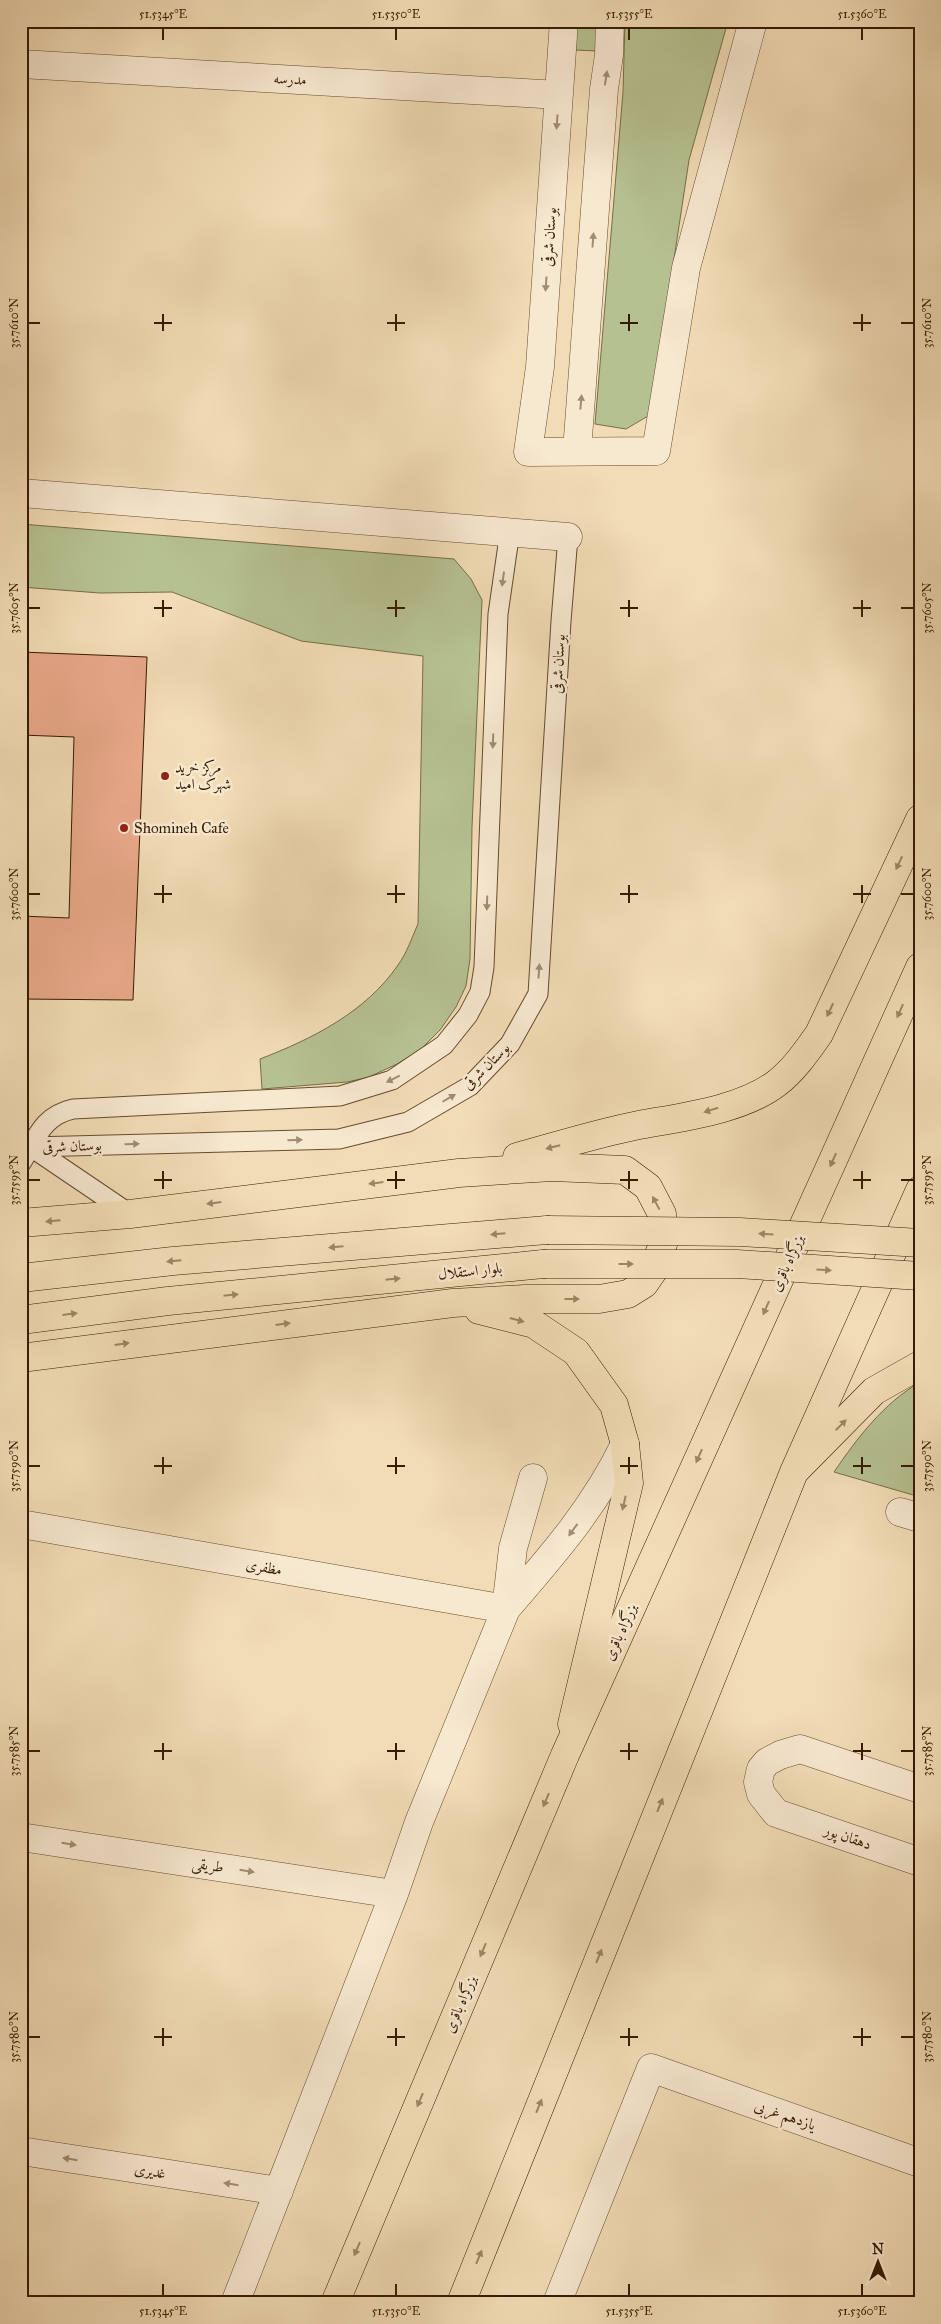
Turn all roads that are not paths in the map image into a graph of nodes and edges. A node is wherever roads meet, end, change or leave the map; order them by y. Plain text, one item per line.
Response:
1 (564, 21) edge
2 (610, 21) edge
3 (753, 21) edge
4 (21, 64) edge
5 (558, 95) junction
6 (577, 451) junction
7 (21, 493) edge
8 (510, 531) junction
9 (568, 537) joint
10 (920, 819) edge
11 (920, 967) edge
12 (26, 1155) edge
13 (459, 1173) junction
14 (920, 1190) edge
15 (130, 1214) junction
16 (21, 1223) edge
17 (920, 1243) edge
18 (920, 1276) edge
19 (21, 1278) edge
20 (453, 1303) junction
21 (21, 1320) edge
22 (21, 1358) edge
23 (920, 1365) edge
24 (625, 1444) junction
25 (794, 1472) junction
26 (533, 1478) dead end
27 (21, 1524) edge
28 (506, 1609) junction
29 (565, 1755) junction
30 (920, 1789) edge
31 (21, 1837) edge
32 (920, 1862) edge
33 (394, 1894) junction
34 (21, 2151) edge
35 (920, 2162) edge
36 (279, 2191) junction
37 (235, 2303) edge
38 (335, 2303) edge
39 (461, 2303) edge
40 (557, 2303) edge

1 - 5 street, بوستان شرقی
6 -> 2 street
3 - 6 street
4 - 5 street, مدرسه
5 -> 6 street, بوستان شرقی
7 - 8 street
8 - 9 street
8 -> 12 lane, بوستان شرقی
12 -> 9 lane, بوستان شرقی
10 -> 13 main road
11 -> 29 main road, بزرگراه باقری
12 - 15 lane
13 -> 15 main road
20 -> 13 main road
14 - 25 main road
15 -> 16 main road
17 -> 19 main road, bridge
21 -> 18 main road, بلوار استقلال, bridge
22 -> 20 main road
20 -> 24 main road
25 -> 23 main road
24 -> 28 street
24 -> 29 main road
39 -> 25 main road
26 - 28 street
27 - 28 street, مظفری
28 - 33 street
29 -> 38 main road, بزرگراه باقری
30 - 32 street, دهقان پور
31 -> 33 street, طریقی
33 - 36 street
36 -> 34 street, غدیری
35 - 40 street, یازدهم غربی
36 - 37 street

